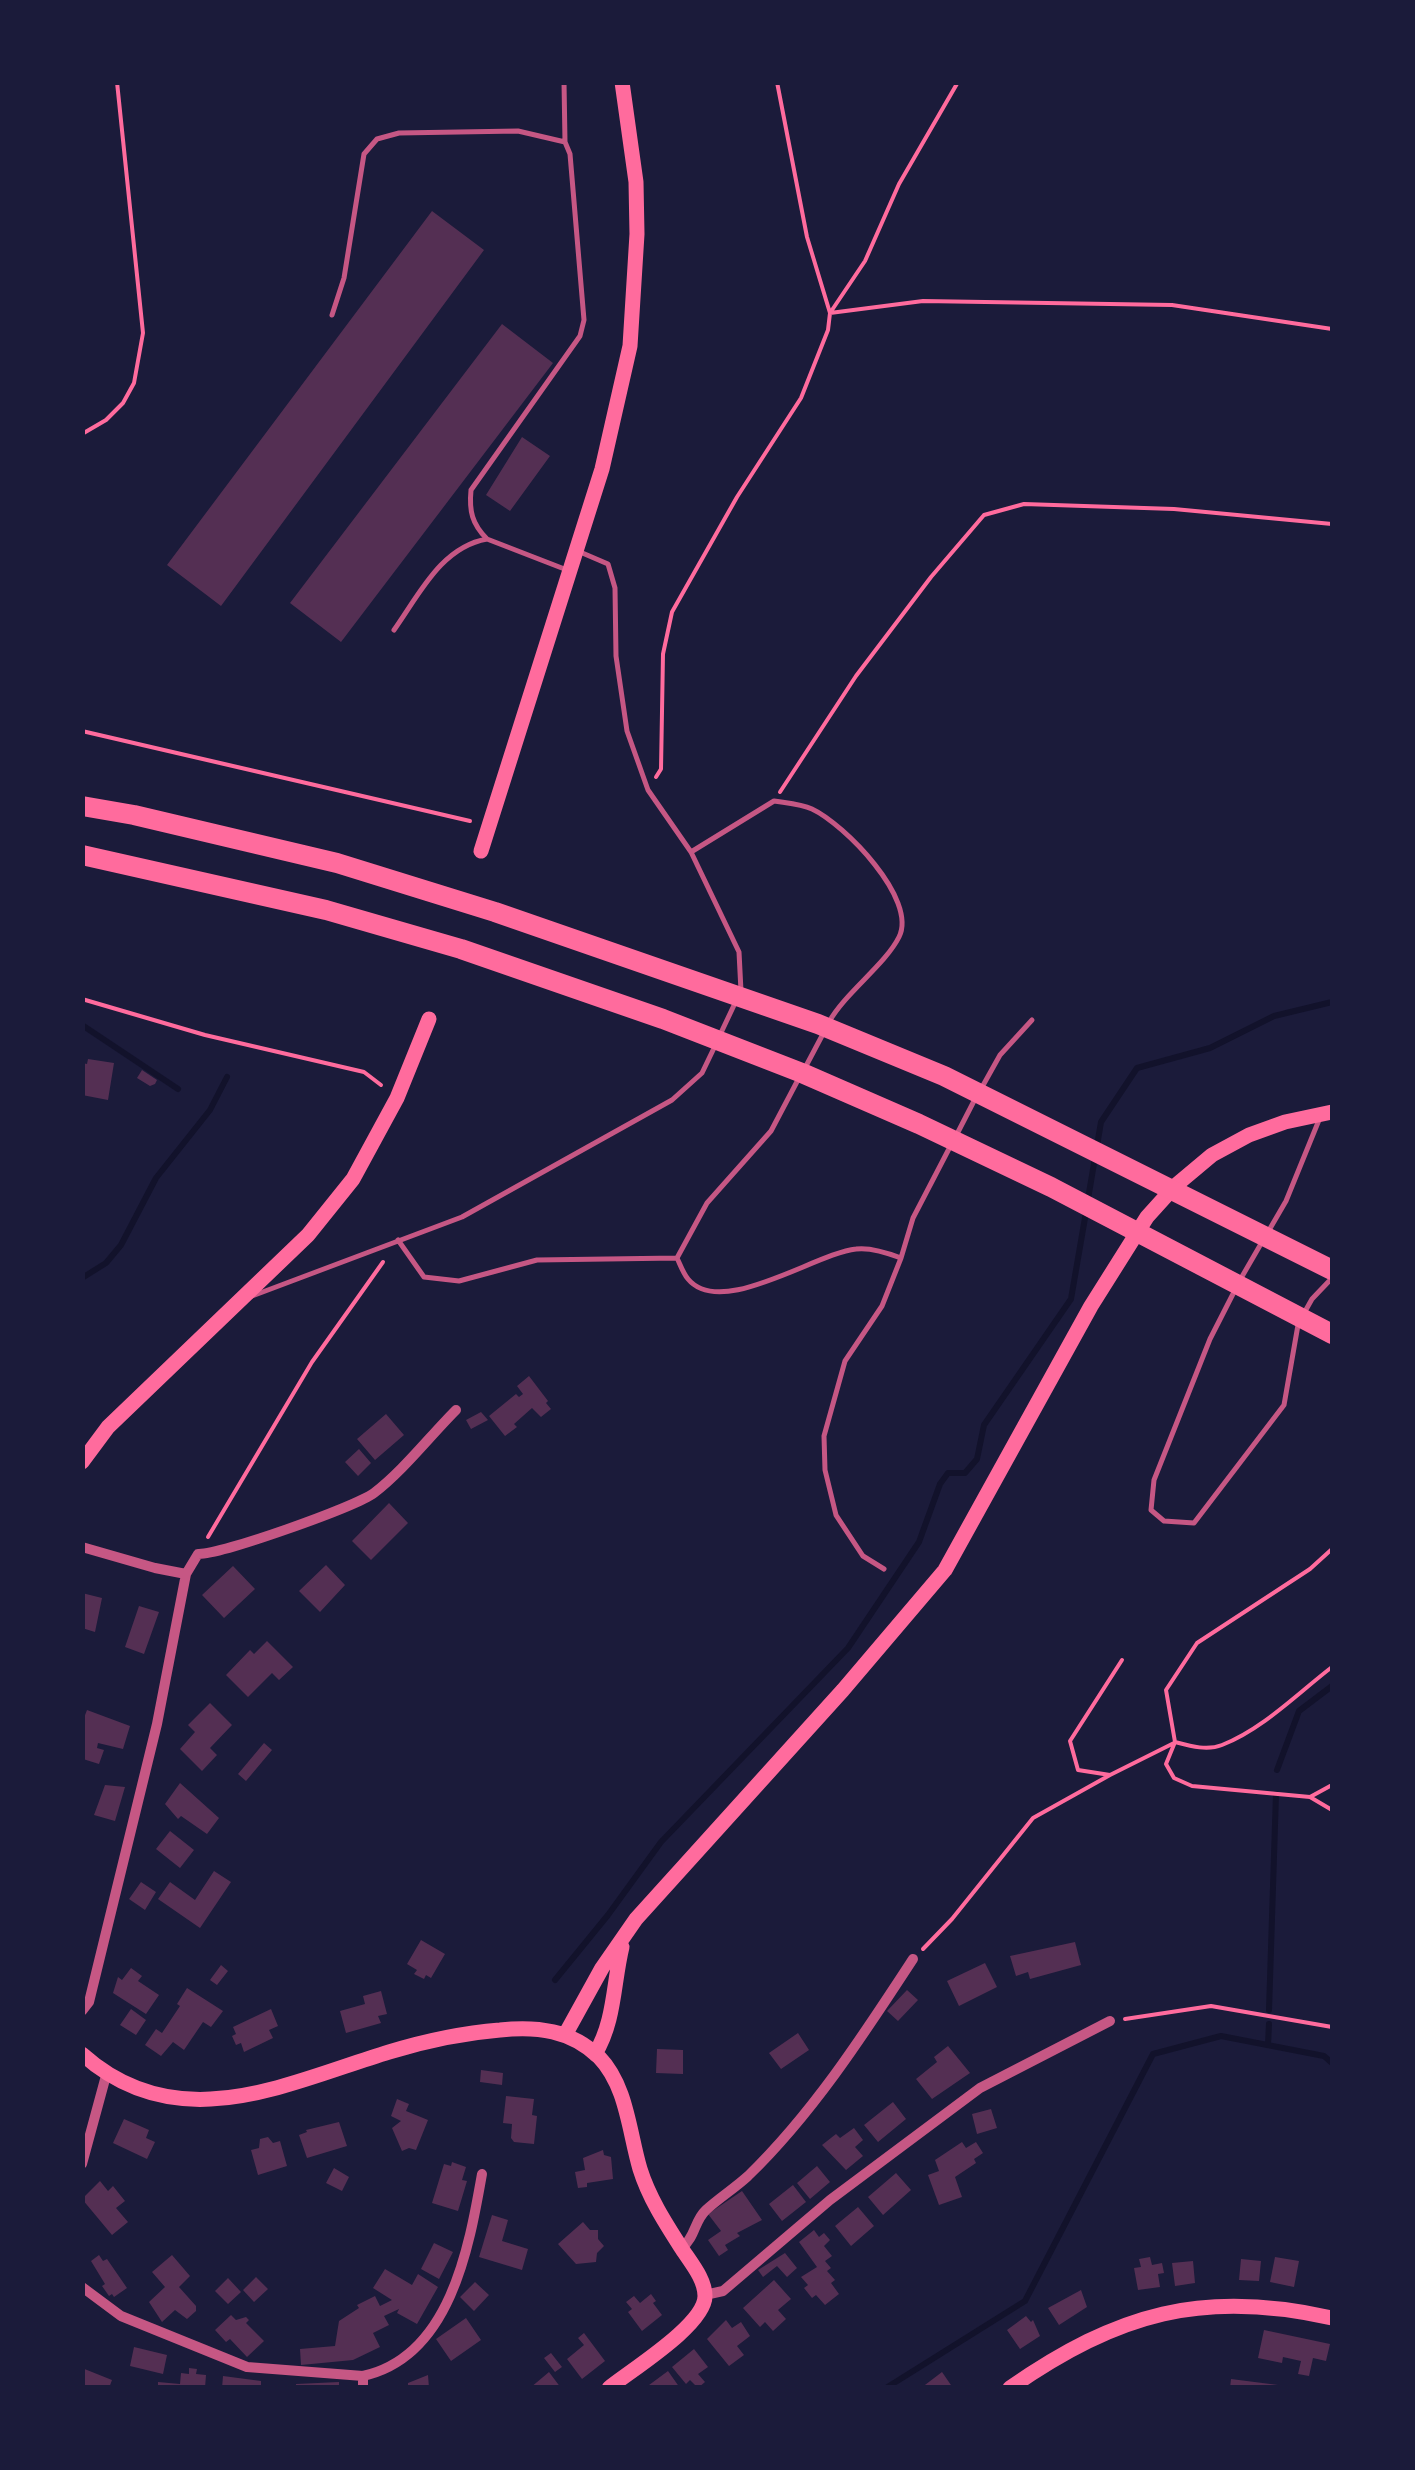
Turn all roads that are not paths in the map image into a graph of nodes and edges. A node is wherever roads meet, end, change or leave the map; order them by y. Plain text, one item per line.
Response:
1 (564, 82) edge
2 (622, 82) edge
3 (565, 142) junction
4 (332, 315) dead end
5 (487, 539) junction
6 (578, 551) junction
7 (570, 571) junction
8 (394, 630) dead end
9 (82, 806) edge
10 (481, 850) dead end
11 (691, 852) junction
12 (82, 855) edge
13 (428, 1019) dead end
14 (1032, 1020) dead end
15 (1328, 1112) edge
16 (398, 1240) junction
17 (677, 1258) junction
18 (902, 1258) junction
19 (1332, 1270) edge
20 (1332, 1278) edge
21 (245, 1299) junction
22 (1332, 1334) edge
23 (456, 1410) dead end
24 (82, 1462) edge
25 (82, 1547) edge
26 (884, 1570) dead end
27 (186, 1574) junction
28 (624, 1938) junction
29 (913, 1959) road end
30 (82, 2012) edge
31 (1110, 2021) road end
32 (565, 2035) junction
33 (82, 2054) edge
34 (595, 2054) junction
35 (107, 2072) junction
36 (82, 2164) edge
37 (482, 2174) dead end
38 (682, 2248) junction
39 (82, 2287) edge
40 (705, 2295) junction
41 (1332, 2318) edge
42 (363, 2382) edge
43 (608, 2388) edge
44 (1010, 2388) edge

1 - 3 lane
2 - 6 main road
3 - 4 lane
3 - 5 lane
5 - 7 lane
5 - 8 lane
6 - 7 main road
6 - 11 lane
7 - 10 main road
9 - 19 highway
11 - 16 lane
11 - 17 lane
12 - 22 highway
13 - 21 main road
14 - 18 lane
15 - 20 lane
15 - 28 main road
16 - 17 lane
16 - 21 lane
17 - 18 lane
18 - 26 lane
21 - 24 main road
23 - 27 street
25 - 27 street
27 - 30 street
28 - 32 main road
28 - 34 main road
29 - 38 street
31 - 40 street
32 - 34 main road
32 - 35 main road
33 - 35 main road
34 - 38 main road
35 - 36 street
37 - 42 street
38 - 40 main road
39 - 42 street
40 - 43 main road
41 - 44 main road

